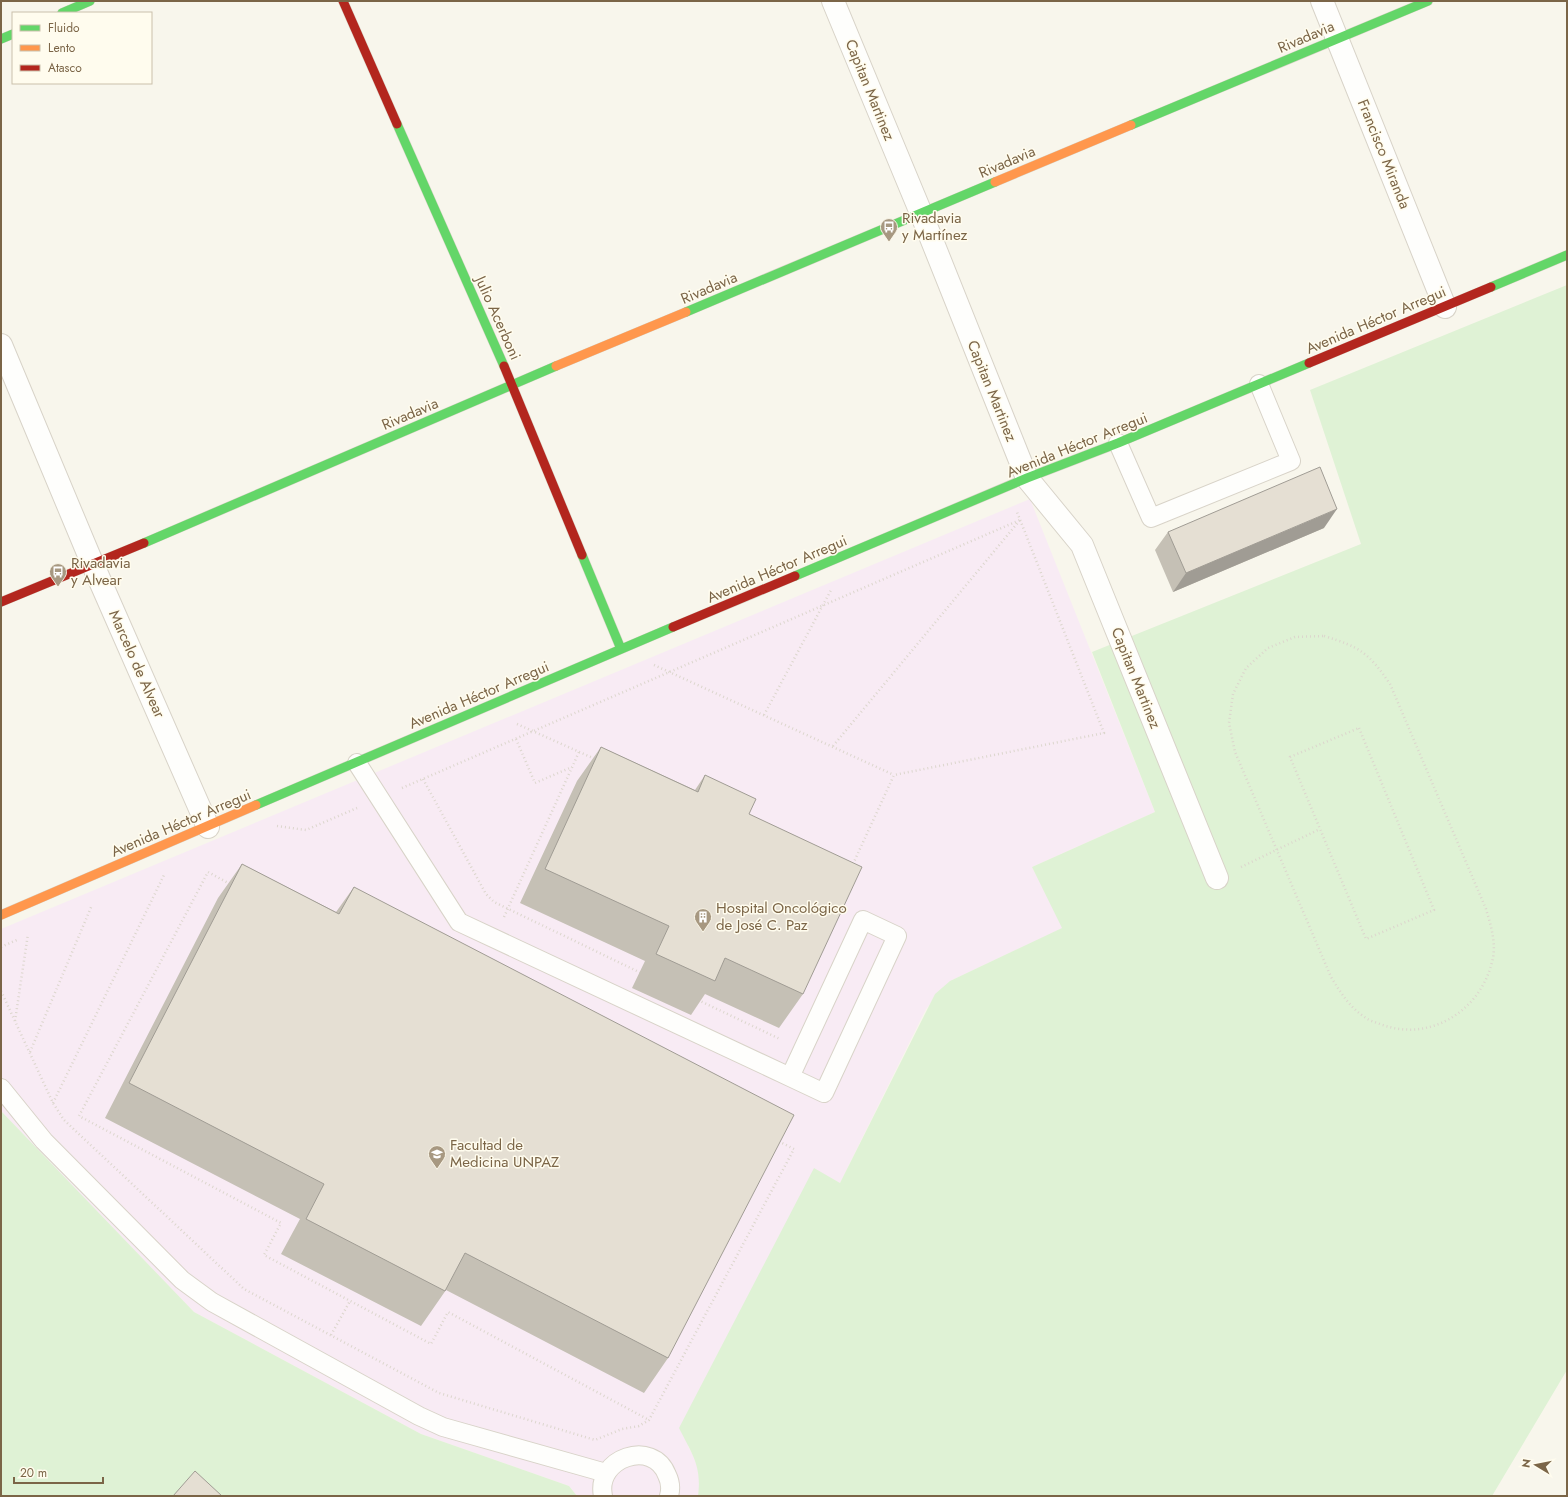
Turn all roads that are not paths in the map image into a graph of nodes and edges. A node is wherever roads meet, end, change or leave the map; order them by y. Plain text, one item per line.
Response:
1 (90, 1) edge
2 (343, 1) edge
3 (833, 1) edge
4 (1322, 1) edge
5 (1428, 1) edge
6 (64, 12) edge
7 (12, 34) edge
8 (1, 39) edge
9 (1338, 39) junction
10 (921, 213) junction
11 (1567, 255) edge
12 (1445, 307) junction
13 (1, 345) edge
14 (1259, 384) junction
15 (512, 386) junction
16 (1118, 443) junction
17 (1027, 478) junction
18 (94, 565) junction
19 (1, 602) edge
20 (621, 649) junction
21 (357, 763) junction
22 (208, 827) junction
23 (1218, 878) road end
24 (1, 915) edge
25 (790, 1077) junction
26 (1, 1088) edge
27 (606, 1473) junction
28 (603, 1496) edge
29 (669, 1496) edge

1 - 6 street
2 - 15 street, Julio Acerboni
3 - 10 street, Capitan Martinez
4 - 9 street, Francisco Miranda
5 - 9 street, Rivadavia
7 - 8 street
9 - 10 street, Rivadavia
9 - 12 street, Francisco Miranda
10 - 15 street, Rivadavia
10 - 17 street, Capitan Martinez
11 - 12 street, Avenida Héctor Arregui
12 - 14 street, Avenida Héctor Arregui
13 - 18 street, Marcelo de Alvear
14 - 16 street, Avenida Héctor Arregui
14 - 16 lane
15 - 18 street, Rivadavia
15 - 20 street, Julio Acerboni
16 - 17 street, Avenida Héctor Arregui
17 - 20 street, Avenida Héctor Arregui
17 - 23 street, Capitan Martinez
18 - 19 street, Rivadavia
18 - 22 street, Marcelo de Alvear
20 - 21 street, Avenida Héctor Arregui
21 - 22 street, Avenida Héctor Arregui
21 - 25 lane
22 - 24 street, Avenida Héctor Arregui
25 - 25 lane
26 - 27 lane
27 - 28 lane
27 - 29 lane

